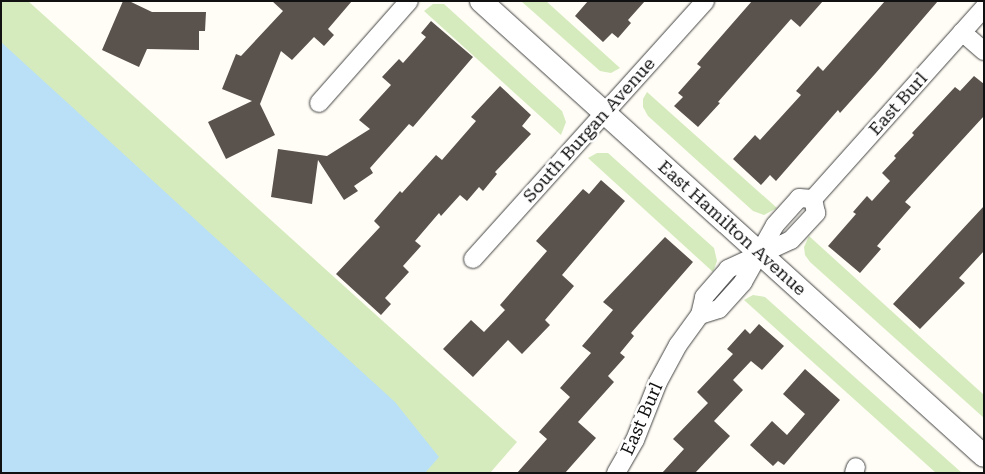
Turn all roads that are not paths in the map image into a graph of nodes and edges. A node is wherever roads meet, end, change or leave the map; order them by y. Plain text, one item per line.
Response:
1 (409, 1) edge
2 (481, 1) edge
3 (705, 1) edge
4 (984, 8) edge
5 (962, 32) junction
6 (984, 51) edge
7 (319, 103) dead end
8 (605, 113) junction
9 (759, 253) junction
10 (473, 259) dead end
11 (984, 456) edge
12 (616, 473) edge

1 - 7 street
2 - 8 street, East Hamilton Avenue
3 - 8 street, South Burgan Avenue
4 - 5 street, East Burl
5 - 6 street
5 - 9 street, East Burl
8 - 9 street, East Hamilton Avenue
8 - 10 street, South Burgan Avenue
9 - 11 street, East Hamilton Avenue
9 - 12 street, East Burl

